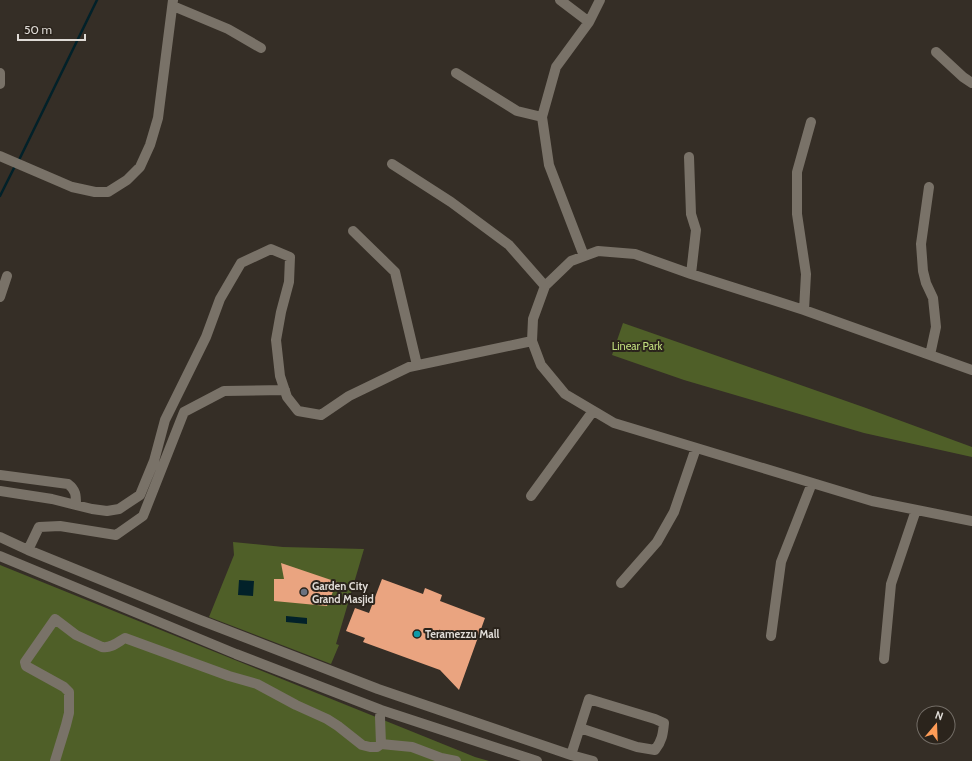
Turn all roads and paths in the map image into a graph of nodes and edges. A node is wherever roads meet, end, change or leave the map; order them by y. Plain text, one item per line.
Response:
1 (560, 0) edge
2 (600, 0) edge
3 (173, 3) edge
4 (589, 22) junction
5 (261, 48) dead end
6 (936, 52) dead end
7 (0, 73) edge
8 (456, 73) dead end
9 (972, 83) edge
10 (0, 84) edge
11 (542, 117) junction
12 (812, 122) dead end
13 (0, 156) edge
14 (689, 157) dead end
15 (392, 164) dead end
16 (929, 187) dead end
17 (353, 231) dead end
18 (584, 256) junction
19 (691, 274) junction
20 (7, 276) dead end
21 (545, 286) junction
22 (0, 297) edge
23 (804, 310) junction
24 (532, 341) junction
25 (930, 355) junction
26 (416, 365) junction
27 (972, 370) edge
28 (285, 390) junction
29 (594, 411) junction
30 (696, 448) junction
31 (0, 476) edge
32 (812, 483) junction
33 (0, 491) edge
34 (531, 496) dead end
35 (76, 505) junction
36 (916, 510) junction
37 (972, 521) edge
38 (0, 537) edge
39 (28, 550) junction
40 (0, 556) edge
41 (621, 583) dead end
42 (771, 636) dead end
43 (884, 659) dead end
44 (381, 710) junction
45 (580, 728) junction
46 (381, 744) junction
47 (571, 755) junction
48 (443, 759) edge
49 (55, 761) edge
50 (456, 761) edge
51 (537, 761) edge
52 (594, 761) edge

1 - 4 street
2 - 4 street
3 - 5 street
3 - 13 street
4 - 11 street
6 - 9 street
7 - 10 street
8 - 11 street
11 - 18 street
12 - 23 street
14 - 19 street
15 - 21 street
16 - 25 street
17 - 26 street
18 - 19 street
18 - 21 street
19 - 23 street
20 - 22 street
21 - 24 street
23 - 25 street
24 - 26 street
24 - 29 street
25 - 27 street
26 - 28 street
28 - 35 street
28 - 39 street
29 - 30 street
29 - 34 street
30 - 32 street
30 - 41 street
31 - 35 street
32 - 36 street
32 - 42 street
33 - 35 street
36 - 37 street
36 - 43 street
38 - 39 street
39 - 47 street
40 - 44 street
44 - 46 street
44 - 51 street
45 - 45 street
45 - 47 street
46 - 48 street
46 - 49 street
47 - 52 street
48 - 50 street

